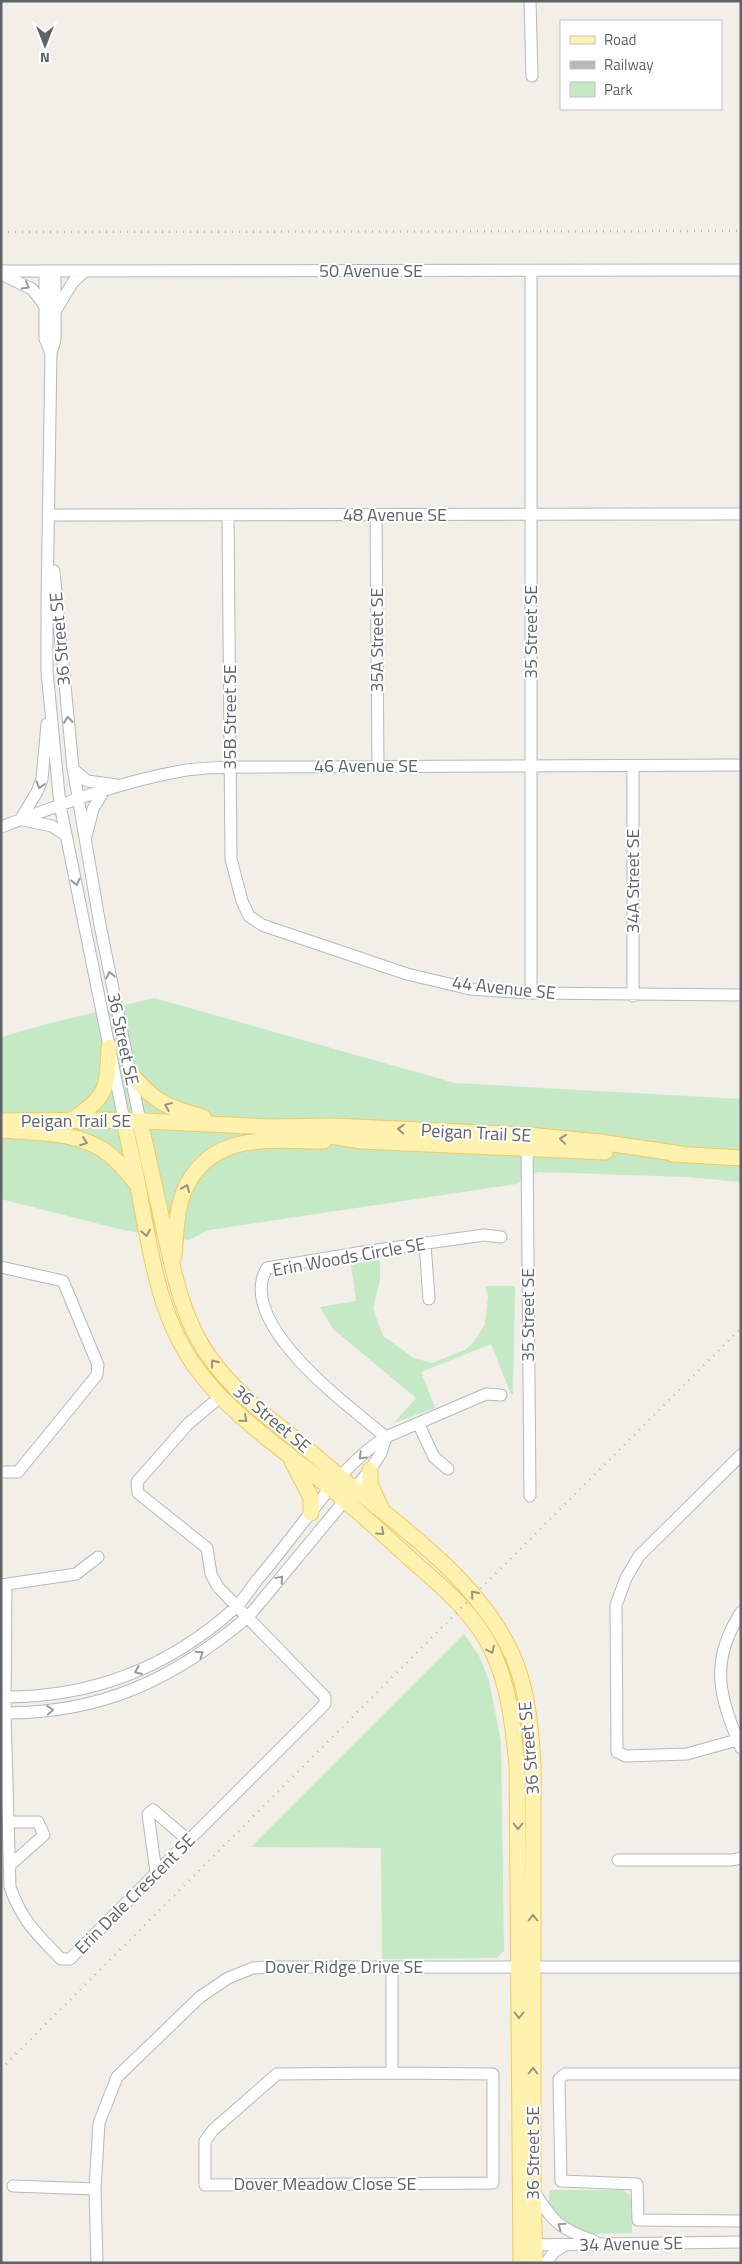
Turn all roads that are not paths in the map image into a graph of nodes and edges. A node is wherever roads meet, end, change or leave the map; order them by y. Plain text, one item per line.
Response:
1 (530, 1) edge
2 (532, 76) dead end
3 (741, 270) edge
4 (50, 271) junction
5 (85, 271) junction
6 (531, 271) junction
7 (1, 273) edge
8 (50, 309) junction
9 (531, 514) junction
10 (741, 514) edge
11 (50, 515) junction
12 (228, 515) junction
13 (376, 515) junction
14 (50, 702) junction
15 (741, 765) edge
16 (378, 766) junction
17 (530, 766) junction
18 (633, 766) junction
19 (231, 767) junction
20 (73, 768) junction
21 (124, 786) junction
22 (103, 792) junction
23 (78, 800) junction
24 (60, 805) junction
25 (20, 820) junction
26 (1, 828) edge
27 (65, 835) junction
28 (85, 842) junction
29 (249, 916) joint
30 (530, 994) junction
31 (741, 995) edge
32 (633, 996) junction
33 (109, 1047) junction
34 (131, 1074) junction
35 (73, 1119) junction
36 (124, 1120) junction
37 (1, 1121) edge
38 (140, 1121) junction
39 (232, 1125) junction
40 (270, 1127) junction
41 (1, 1130) edge
42 (362, 1141) junction
43 (527, 1142) junction
44 (741, 1158) edge
45 (138, 1185) junction
46 (501, 1237) dead end
47 (425, 1244) junction
48 (1, 1267) edge
49 (173, 1270) junction
50 (429, 1299) dead end
51 (501, 1395) dead end
52 (220, 1397) junction
53 (418, 1423) junction
54 (386, 1437) junction
55 (289, 1455) junction
56 (741, 1455) edge
57 (448, 1469) dead end
58 (370, 1470) junction
59 (1, 1472) edge
60 (336, 1483) junction
61 (349, 1494) junction
62 (530, 1496) dead end
63 (382, 1510) junction
64 (311, 1513) junction
65 (98, 1557) dead end
66 (4, 1585) edge
67 (237, 1606) junction
68 (741, 1612) edge
69 (249, 1616) junction
70 (3, 1697) edge
71 (3, 1713) edge
72 (739, 1744) edge
73 (8, 1822) junction
74 (188, 1840) junction
75 (741, 1858) edge
76 (618, 1860) dead end
77 (9, 1866) junction
78 (156, 1872) junction
79 (526, 1966) junction
80 (392, 1967) junction
81 (741, 1967) edge
82 (392, 2073) junction
83 (741, 2074) edge
84 (13, 2186) dead end
85 (95, 2189) junction
86 (533, 2190) junction
87 (741, 2220) edge
88 (741, 2242) edge
89 (567, 2244) junction
90 (603, 2244) junction
91 (528, 2245) junction
92 (97, 2263) edge
93 (521, 2263) edge
94 (535, 2263) edge
95 (546, 2263) edge

1 - 2 street
3 - 6 street, 50 Avenue SE
4 - 5 street, 50 Avenue SE
4 - 7 street, 50 Avenue SE
4 - 8 street, 36 Street SE
5 - 6 street, 50 Avenue SE
5 - 8 street
6 - 9 street, 35 Street SE
7 -> 8 street
8 - 11 street, 36 Street SE
9 - 10 street, 48 Avenue SE
9 - 13 street, 48 Avenue SE
9 - 17 street, 35 Street SE
11 - 12 street, 48 Avenue SE
11 - 14 street, 36 Street SE
20 -> 11 street, 36 Street SE
12 - 13 street, 48 Avenue SE
12 - 19 street, 35B Street SE
13 - 16 street, 35A Street SE
14 - 24 street, 36 Street SE
14 -> 25 street
15 - 18 street, 46 Avenue SE
16 - 17 street, 46 Avenue SE
16 - 19 street, 46 Avenue SE
17 - 18 street, 46 Avenue SE
17 - 30 street, 35 Street SE
18 - 32 street, 34A Street SE
19 - 21 street, 46 Avenue SE
19 - 29 street, 35B Street SE
20 - 21 street
20 - 23 street, 36 Street SE
21 - 22 street, 46 Avenue SE
22 - 23 street, 46 Avenue SE
22 - 28 street
23 - 24 street, 46 Avenue SE
23 - 28 street, 36 Street SE
24 - 25 street, 46 Avenue SE
24 - 27 street, 36 Street SE
25 - 26 street, 46 Avenue SE
25 - 27 street
27 -> 33 street, 36 Street SE
34 -> 28 street, 36 Street SE
29 - 30 street, 44 Avenue SE
30 - 32 street, 44 Avenue SE
31 - 32 street, 44 Avenue SE
33 - 35 main road
33 - 36 street, 36 Street SE
34 - 38 street, 36 Street SE
39 -> 34 main road
35 - 36 main road, Peigan Trail SE
35 - 37 main road, Peigan Trail SE
36 - 38 main road, Peigan Trail SE
36 - 45 main road, 36 Street SE
38 - 39 main road, Peigan Trail SE
38 - 49 main road, 36 Street SE
39 - 40 main road, Peigan Trail SE
40 - 42 main road, Peigan Trail SE
43 -> 40 main road, Peigan Trail SE
41 -> 45 main road
42 - 43 main road, Peigan Trail SE
49 -> 42 main road
43 - 44 main road, Peigan Trail SE
43 - 62 street, 35 Street SE
45 -> 52 main road, 36 Street SE
46 - 47 street, Erin Woods Circle SE
47 - 50 street
47 - 54 street, Erin Woods Circle SE
48 - 59 street
60 -> 49 main road, 36 Street SE
51 - 53 street
52 -> 55 main road, 36 Street SE
52 - 67 street, Erin Dale Crescent SE
53 - 54 street
53 - 57 street
54 - 58 street
54 -> 60 street
55 - 60 main road, 36 Street SE
55 - 64 main road
56 - 72 street
58 - 61 street
58 - 63 main road
60 - 61 main road, 36 Street SE
60 - 64 street
61 - 63 main road, 36 Street SE
69 -> 61 street
61 -> 79 main road, 36 Street SE
79 -> 63 main road, 36 Street SE
64 - 67 street
65 - 66 street
66 - 70 street, Erin Dale Crescent SE
67 - 69 street, Erin Dale Crescent SE
67 -> 70 street
68 - 72 street
71 -> 69 street
69 - 74 street, Erin Dale Crescent SE
70 - 71 street, Erin Dale Crescent SE
71 - 73 street, Erin Dale Crescent SE
73 - 77 street, Erin Dale Crescent SE
73 - 77 street
74 - 78 street, Erin Dale Crescent SE
74 - 78 street
75 - 76 street
77 - 78 street, Erin Dale Crescent SE
79 - 80 street, Dover Ridge Drive SE
79 - 81 street, Dover Ridge Drive SE
86 -> 79 main road, 36 Street SE
79 -> 91 main road, 36 Street SE
80 - 82 street
80 - 85 street, Dover Ridge Drive SE
82 - 82 street, Dover Meadow Close SE
83 - 87 street
84 - 85 street
85 - 92 street, Dover Ridge Drive SE
90 -> 86 street
86 - 91 main road, 36 Street SE
88 - 90 street, 34 Avenue SE
89 - 90 street, 34 Avenue SE
89 - 91 street, 34 Avenue SE
89 - 95 street
91 - 93 main road, 36 Street SE
91 - 94 main road, 36 Street SE

